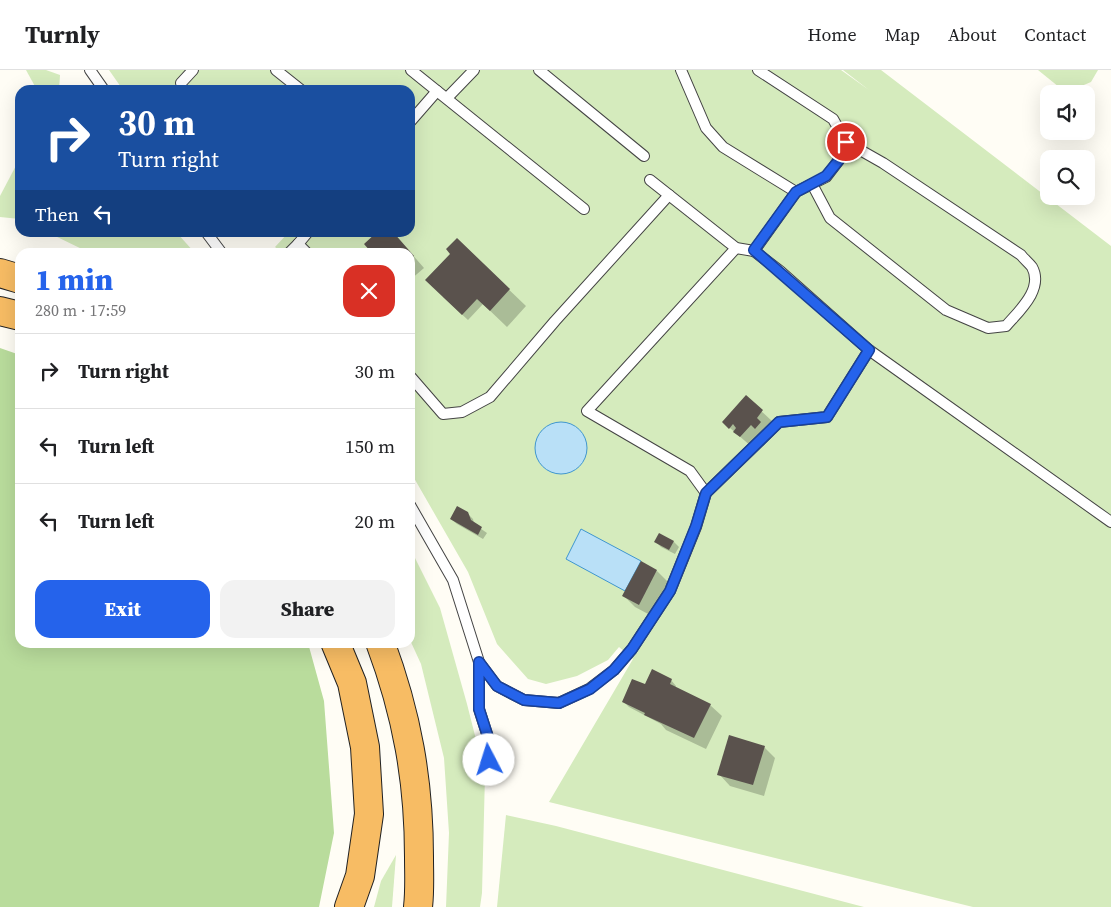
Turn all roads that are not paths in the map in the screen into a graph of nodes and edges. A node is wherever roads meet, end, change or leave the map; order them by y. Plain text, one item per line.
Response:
1 (90, 70) edge
2 (193, 70) edge
3 (276, 70) edge
4 (411, 70) edge
5 (474, 70) edge
6 (539, 70) edge
7 (681, 70) edge
8 (758, 70) edge
9 (181, 83) dead end
10 (100, 85) edge
11 (295, 85) edge
12 (437, 90) junction
13 (447, 98) junction
14 (415, 116) edge
15 (846, 142) junction
16 (644, 156) dead end
17 (650, 180) dead end
18 (812, 184) junction
19 (796, 192) junction
20 (668, 195) junction
21 (584, 209) dead end
22 (210, 237) edge
23 (304, 237) edge
24 (298, 244) junction
25 (218, 248) edge
26 (294, 248) edge
27 (302, 248) edge
28 (736, 248) junction
29 (754, 250) junction
30 (0, 273) edge
31 (15, 277) edge
32 (0, 311) edge
33 (15, 315) edge
34 (869, 350) junction
35 (415, 382) edge
36 (706, 493) junction
37 (415, 514) edge
38 (1111, 522) edge
39 (337, 648) edge
40 (382, 648) edge
41 (479, 662) junction
42 (489, 760) dead end
43 (349, 907) edge
44 (418, 907) edge

1 - 10 lane
2 - 9 lane
3 - 11 lane
4 - 12 lane
5 - 13 lane
6 - 16 lane
7 - 19 lane
8 - 15 lane
12 - 13 lane
12 - 14 lane
13 - 21 lane
15 - 18 lane
15 - 18 lane
17 - 20 lane
18 - 19 lane
19 - 29 lane
20 - 28 lane
20 - 35 lane
22 - 25 lane
23 - 24 lane
24 - 26 lane
24 - 27 lane
28 - 29 lane
28 - 36 lane
29 - 34 lane
30 - 31 highway
32 - 33 highway
34 - 36 lane
34 - 38 lane
36 - 41 lane
37 - 41 lane
39 - 43 highway
40 - 44 highway
41 - 42 lane

